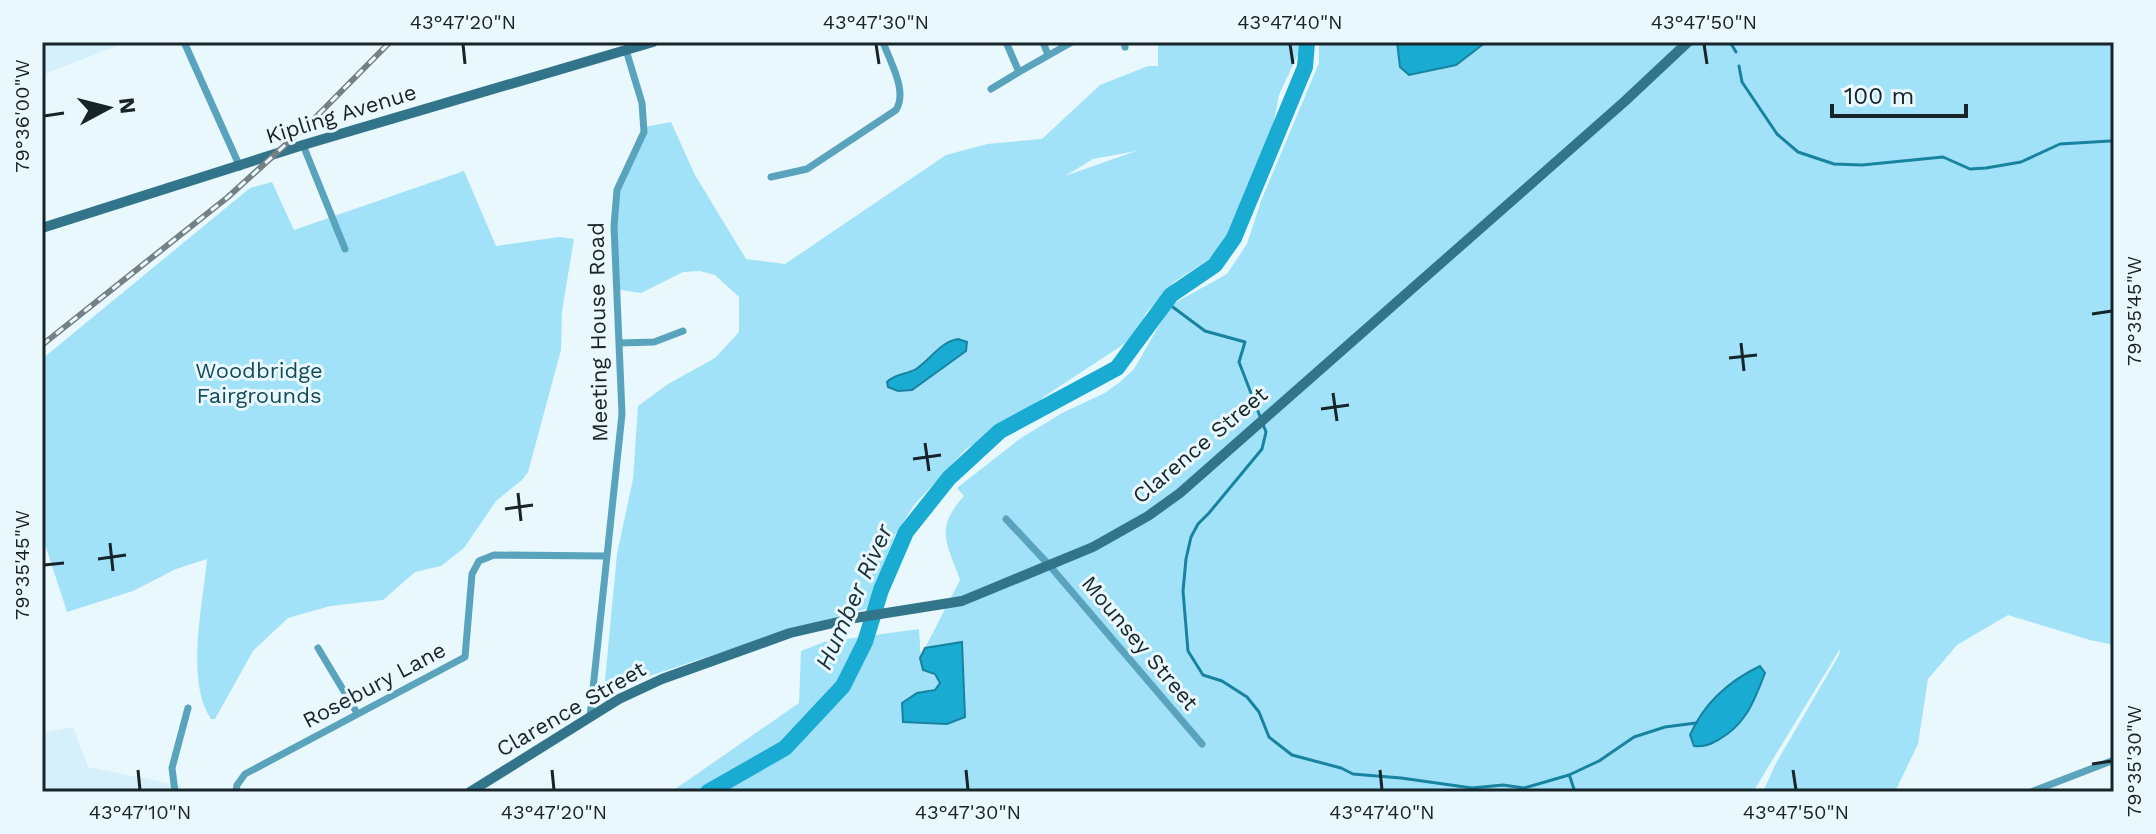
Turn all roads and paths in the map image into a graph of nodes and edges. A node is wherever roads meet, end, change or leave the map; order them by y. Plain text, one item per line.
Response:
1 (184, 42) edge
2 (653, 42) edge
3 (883, 42) edge
4 (1006, 42) edge
5 (1043, 42) edge
6 (1072, 42) edge
7 (1688, 42) edge
8 (626, 50) junction
9 (1048, 55) junction
10 (1019, 72) junction
11 (991, 89) dead end
12 (303, 145) junction
13 (240, 167) junction
14 (771, 177) dead end
15 (42, 228) edge
16 (345, 249) dead end
17 (683, 331) dead end
18 (620, 343) junction
19 (1006, 519) dead end
20 (606, 556) junction
21 (1049, 565) junction
22 (318, 648) dead end
23 (188, 708) dead end
24 (357, 713) junction
25 (590, 717) junction
26 (1202, 744) dead end
27 (2114, 760) edge
28 (175, 792) edge
29 (236, 792) edge
30 (470, 792) edge
31 (2031, 792) edge

1 - 13 street
2 - 8 street, Kipling Avenue
3 - 14 street
4 - 10 street
5 - 9 street
6 - 9 street
7 - 21 street, Clarence Street
8 - 12 street, Kipling Avenue
8 - 18 street, Meeting House Road
9 - 10 street
10 - 11 street
12 - 13 street, Kipling Avenue
12 - 16 street
13 - 15 street, Kipling Avenue
17 - 18 street
18 - 20 street, Meeting House Road
19 - 21 street, Mounsey Street
20 - 24 street, Rosebury Lane
20 - 25 street, Meeting House Road
21 - 25 street, Clarence Street
21 - 26 street, Mounsey Street
22 - 24 street
23 - 28 street
24 - 29 street, Rosebury Lane
25 - 30 street, Clarence Street
27 - 31 street

